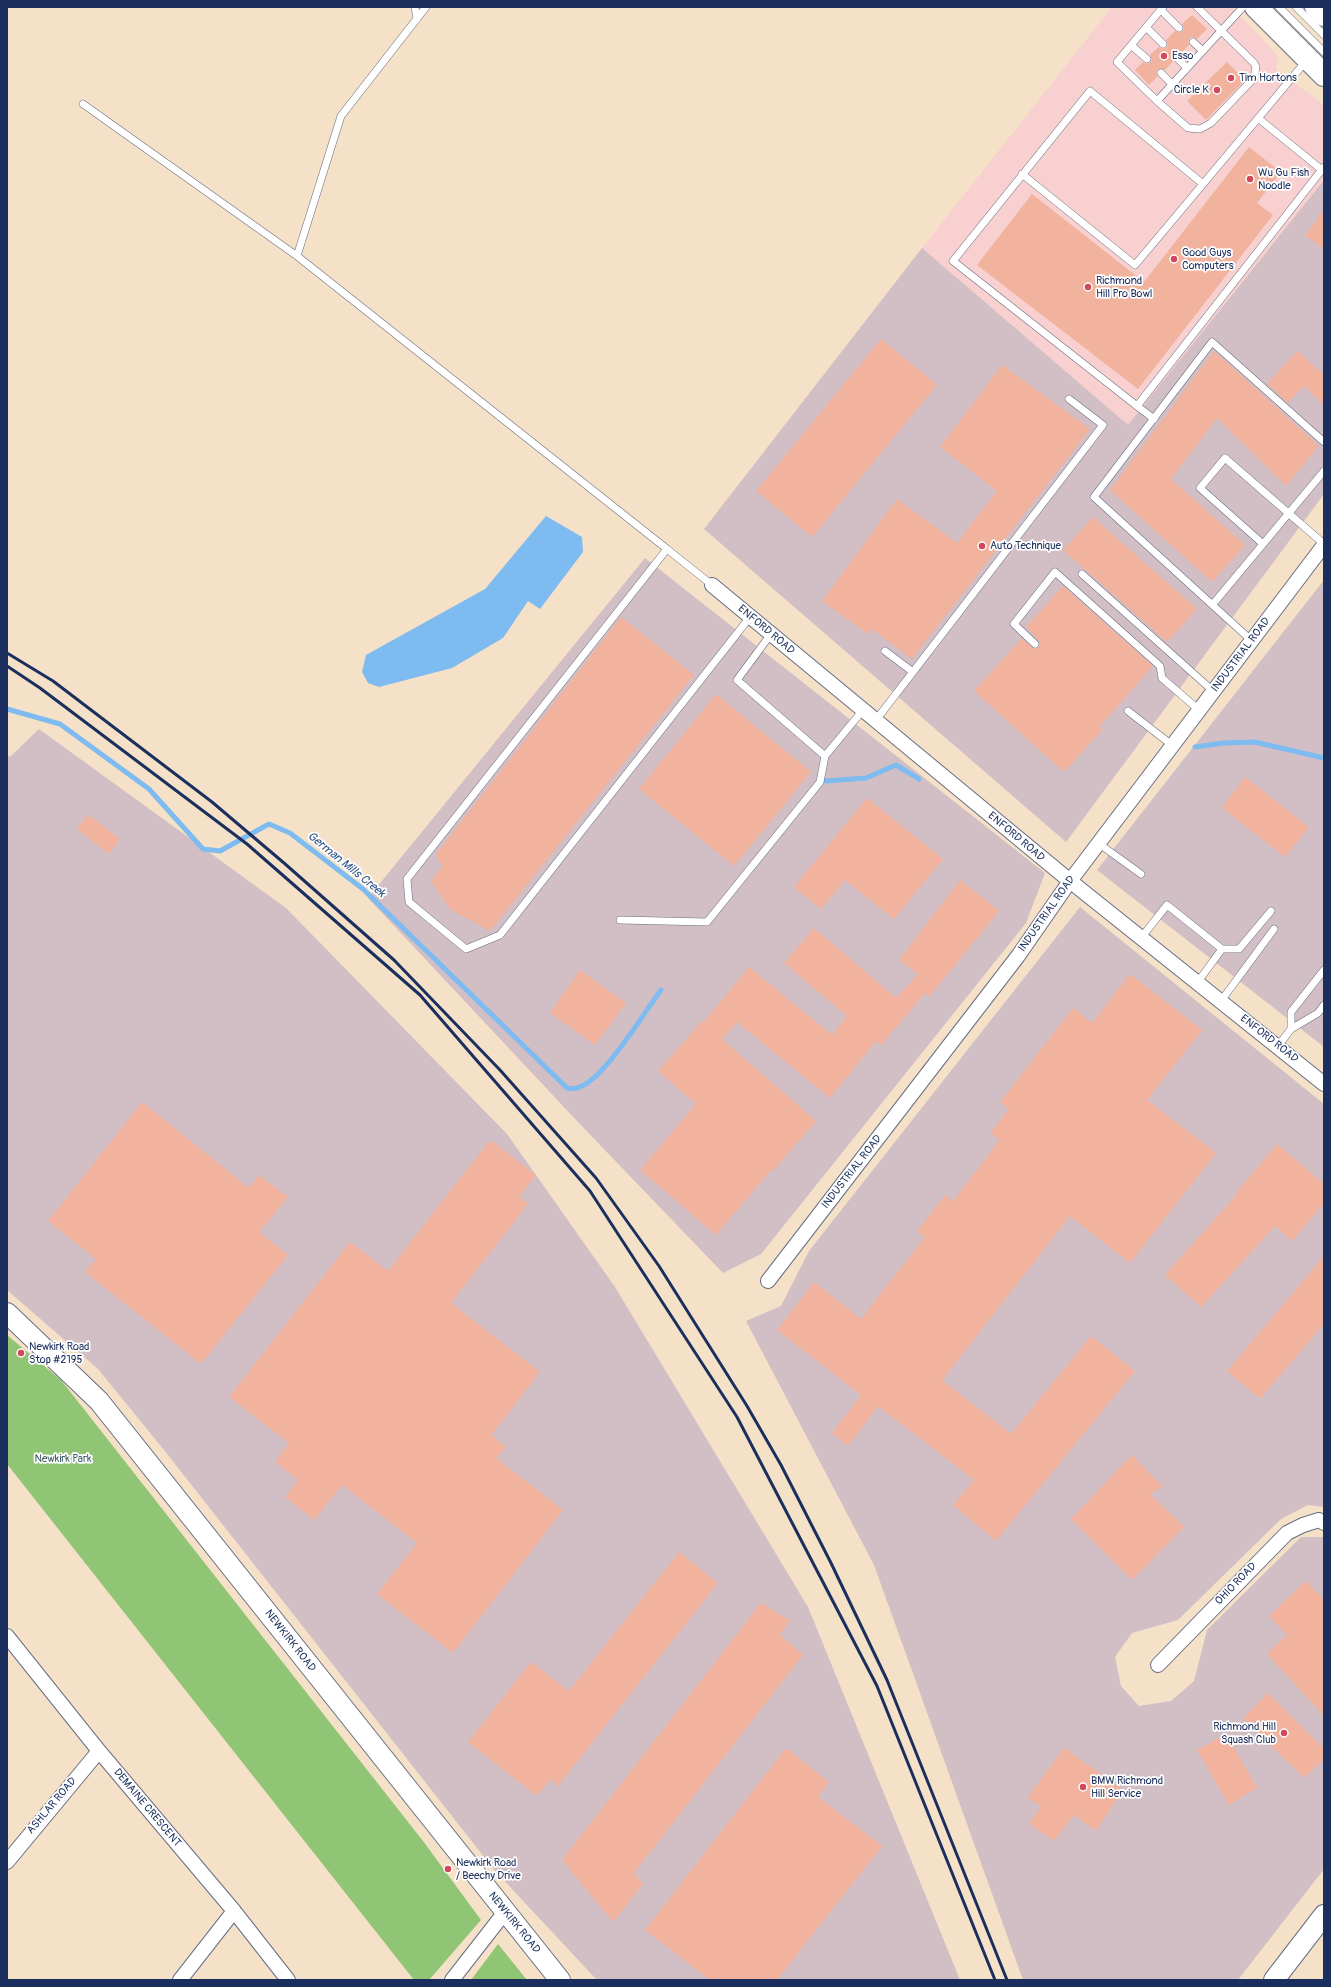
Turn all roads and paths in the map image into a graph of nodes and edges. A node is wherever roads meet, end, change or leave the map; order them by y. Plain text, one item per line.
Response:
1 (414, 7) edge
2 (426, 7) edge
3 (1197, 7) edge
4 (1243, 7) edge
5 (1256, 7) edge
6 (1279, 7) edge
7 (1296, 7) edge
8 (1316, 7) edge
9 (1162, 8) edge
10 (1324, 15) edge
11 (417, 19) junction
12 (1146, 28) junction
13 (1179, 28) dead end
14 (1221, 31) junction
15 (1324, 35) edge
16 (1193, 42) dead end
17 (1163, 44) dead end
18 (1132, 46) junction
19 (1203, 51) junction
20 (1316, 56) edge
21 (1177, 58) dead end
22 (1146, 59) dead end
23 (1187, 68) junction
24 (1161, 73) dead end
25 (1324, 76) edge
26 (1172, 84) junction
27 (1157, 101) junction
28 (83, 104) dead end
29 (1258, 118) junction
30 (1323, 168) edge
31 (1022, 174) junction
32 (1203, 184) junction
33 (297, 256) junction
34 (1069, 399) dead end
35 (1137, 406) junction
36 (1154, 419) junction
37 (1324, 442) edge
38 (1324, 471) edge
39 (1289, 513) junction
40 (1263, 544) junction
41 (1324, 544) edge
42 (667, 549) junction
43 (1082, 574) dead end
44 (712, 585) joint
45 (1213, 604) junction
46 (750, 617) junction
47 (771, 634) junction
48 (1252, 641) junction
49 (1035, 644) dead end
50 (885, 651) dead end
51 (913, 672) junction
52 (1213, 691) junction
53 (863, 710) junction
54 (1199, 710) junction
55 (1128, 711) dead end
56 (876, 720) junction
57 (1172, 745) junction
58 (826, 756) junction
59 (1098, 843) junction
60 (1142, 874) dead end
61 (1070, 881) junction
62 (1271, 911) dead end
63 (620, 920) dead end
64 (1274, 929) dead end
65 (1141, 938) junction
66 (1222, 949) junction
67 (1324, 970) edge
68 (1198, 983) junction
69 (1221, 1002) junction
70 (1324, 1005) edge
71 (1291, 1029) junction
72 (1278, 1046) junction
73 (1324, 1084) edge
74 (768, 1281) dead end
75 (7, 1313) edge
76 (1324, 1523) edge
77 (7, 1636) edge
78 (1158, 1665) dead end
79 (99, 1751) junction
80 (7, 1862) edge
81 (234, 1911) junction
82 (505, 1912) junction
83 (1324, 1915) edge
84 (180, 1980) edge
85 (288, 1980) edge
86 (452, 1980) edge
87 (560, 1980) edge
88 (1274, 1980) edge

1 - 11 lane
2 - 11 lane
3 - 14 lane
4 - 14 lane
5 - 20 main road
6 - 20 lane
7 - 15 lane
8 - 10 main road
9 - 12 lane
9 - 13 lane
11 - 33 lane
12 - 17 lane
12 - 18 lane
14 - 19 lane
14 - 27 lane
16 - 19 lane
18 - 22 lane
18 - 27 lane
19 - 23 lane
20 - 25 main road
20 - 29 lane
21 - 23 lane
23 - 26 lane
24 - 26 lane
26 - 27 lane
28 - 33 lane
29 - 30 lane
29 - 32 lane
30 - 35 lane
31 - 32 lane
31 - 32 lane
31 - 35 lane
33 - 42 lane
34 - 51 lane
35 - 36 lane
36 - 37 lane
36 - 45 lane
38 - 39 lane
39 - 40 lane
39 - 40 lane
39 - 41 lane
40 - 45 lane
41 - 48 street, INDUSTRIAL ROAD
42 - 44 lane
42 - 46 lane
43 - 52 lane
44 - 46 street, ENFORD ROAD
45 - 48 lane
46 - 47 street, ENFORD ROAD
47 - 53 street, ENFORD ROAD
47 - 58 lane
48 - 52 street, INDUSTRIAL ROAD
49 - 54 lane
50 - 51 lane
51 - 56 lane
52 - 54 street, INDUSTRIAL ROAD
53 - 56 street, ENFORD ROAD
53 - 58 lane
54 - 57 street, INDUSTRIAL ROAD
55 - 57 lane
56 - 61 street, ENFORD ROAD
57 - 59 street, INDUSTRIAL ROAD
58 - 63 lane
59 - 60 lane
59 - 61 street, INDUSTRIAL ROAD
61 - 65 street, ENFORD ROAD
61 - 74 street, INDUSTRIAL ROAD
62 - 66 lane
64 - 69 lane
65 - 66 lane
65 - 68 street, ENFORD ROAD
66 - 68 lane
67 - 71 lane
68 - 69 street, ENFORD ROAD
69 - 72 street, ENFORD ROAD
70 - 71 lane
71 - 72 lane
72 - 73 street, ENFORD ROAD
75 - 82 street, NEWKIRK ROAD
76 - 78 street, OHIO ROAD
77 - 79 street, DEMAINE CRESCENT
79 - 80 street, ASHLAR ROAD
79 - 81 street, DEMAINE CRESCENT
81 - 84 street
81 - 85 street, DEMAINE CRESCENT
82 - 86 street
82 - 87 street, NEWKIRK ROAD
83 - 88 street

